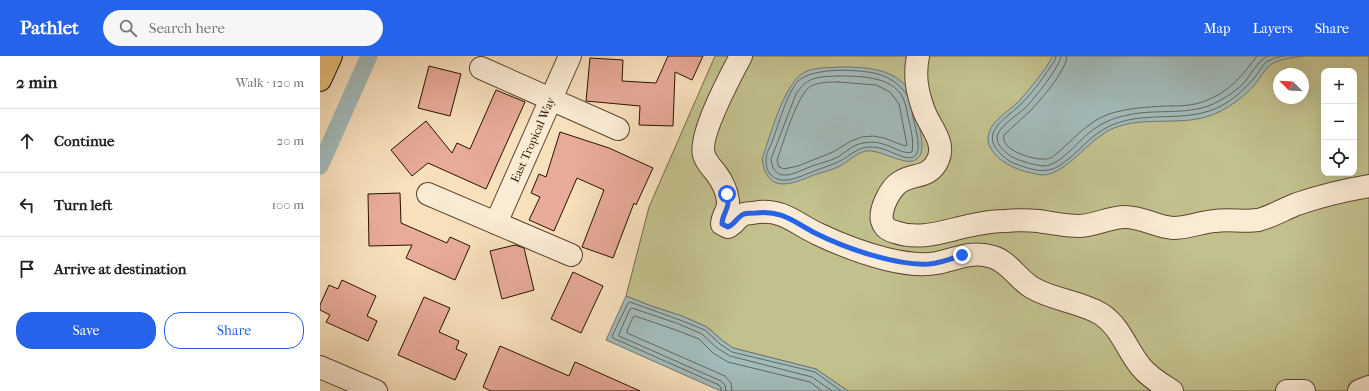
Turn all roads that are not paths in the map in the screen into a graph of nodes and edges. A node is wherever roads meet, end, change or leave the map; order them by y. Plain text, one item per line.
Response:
1 (330, 56) edge
2 (570, 56) edge
3 (741, 56) edge
4 (918, 56) edge
5 (481, 68) dead end
6 (320, 80) edge
7 (550, 99) junction
8 (618, 129) dead end
9 (1369, 186) edge
10 (428, 194) dead end
11 (496, 223) junction
12 (571, 255) dead end
13 (320, 367) edge
14 (1369, 387) edge
15 (376, 391) edge
16 (1172, 391) edge
17 (1287, 391) edge
18 (1304, 391) edge
19 (1359, 391) edge

1 - 6 main road
2 - 7 street, East Tropical Way
3 - 16 street
4 - 9 street
5 - 7 street
7 - 8 street
7 - 11 street, East Tropical Way
10 - 11 street
11 - 12 street
13 - 15 street
14 - 19 street
17 - 18 street

